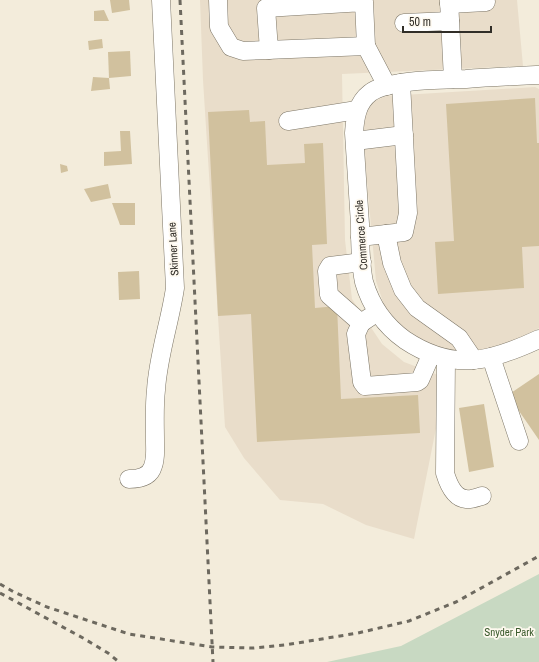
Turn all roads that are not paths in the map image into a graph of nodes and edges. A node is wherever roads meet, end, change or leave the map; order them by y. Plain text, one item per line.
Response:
1 (161, 0) edge
2 (218, 0) edge
3 (486, 0) edge
4 (449, 8) edge
5 (404, 23) dead end
6 (366, 46) junction
7 (269, 50) junction
8 (539, 75) edge
9 (453, 79) junction
10 (394, 84) junction
11 (357, 110) junction
12 (288, 121) dead end
13 (404, 135) junction
14 (355, 141) junction
15 (386, 234) junction
16 (360, 237) junction
17 (362, 262) junction
18 (377, 312) junction
19 (361, 323) junction
20 (539, 339) edge
21 (438, 357) junction
22 (483, 358) junction
23 (519, 441) dead end
24 (129, 479) dead end
25 (482, 496) dead end

1 - 24 street, Skinner Lane
2 - 7 street
3 - 4 street
4 - 5 street
4 - 9 street
6 - 7 street
6 - 7 street
6 - 10 street
8 - 9 street
9 - 10 street
10 - 11 street
10 - 13 street
11 - 12 street
11 - 14 street, Commerce Circle
13 - 14 street
13 - 15 street
14 - 16 street, Commerce Circle
15 - 16 street
15 - 22 street
16 - 17 street, Commerce Circle
17 - 18 street, Commerce Circle
17 - 19 street
18 - 19 street
18 - 21 street, Commerce Circle
19 - 21 street
20 - 22 street, Commerce Circle
21 - 22 street, Commerce Circle
21 - 25 street
22 - 23 street

